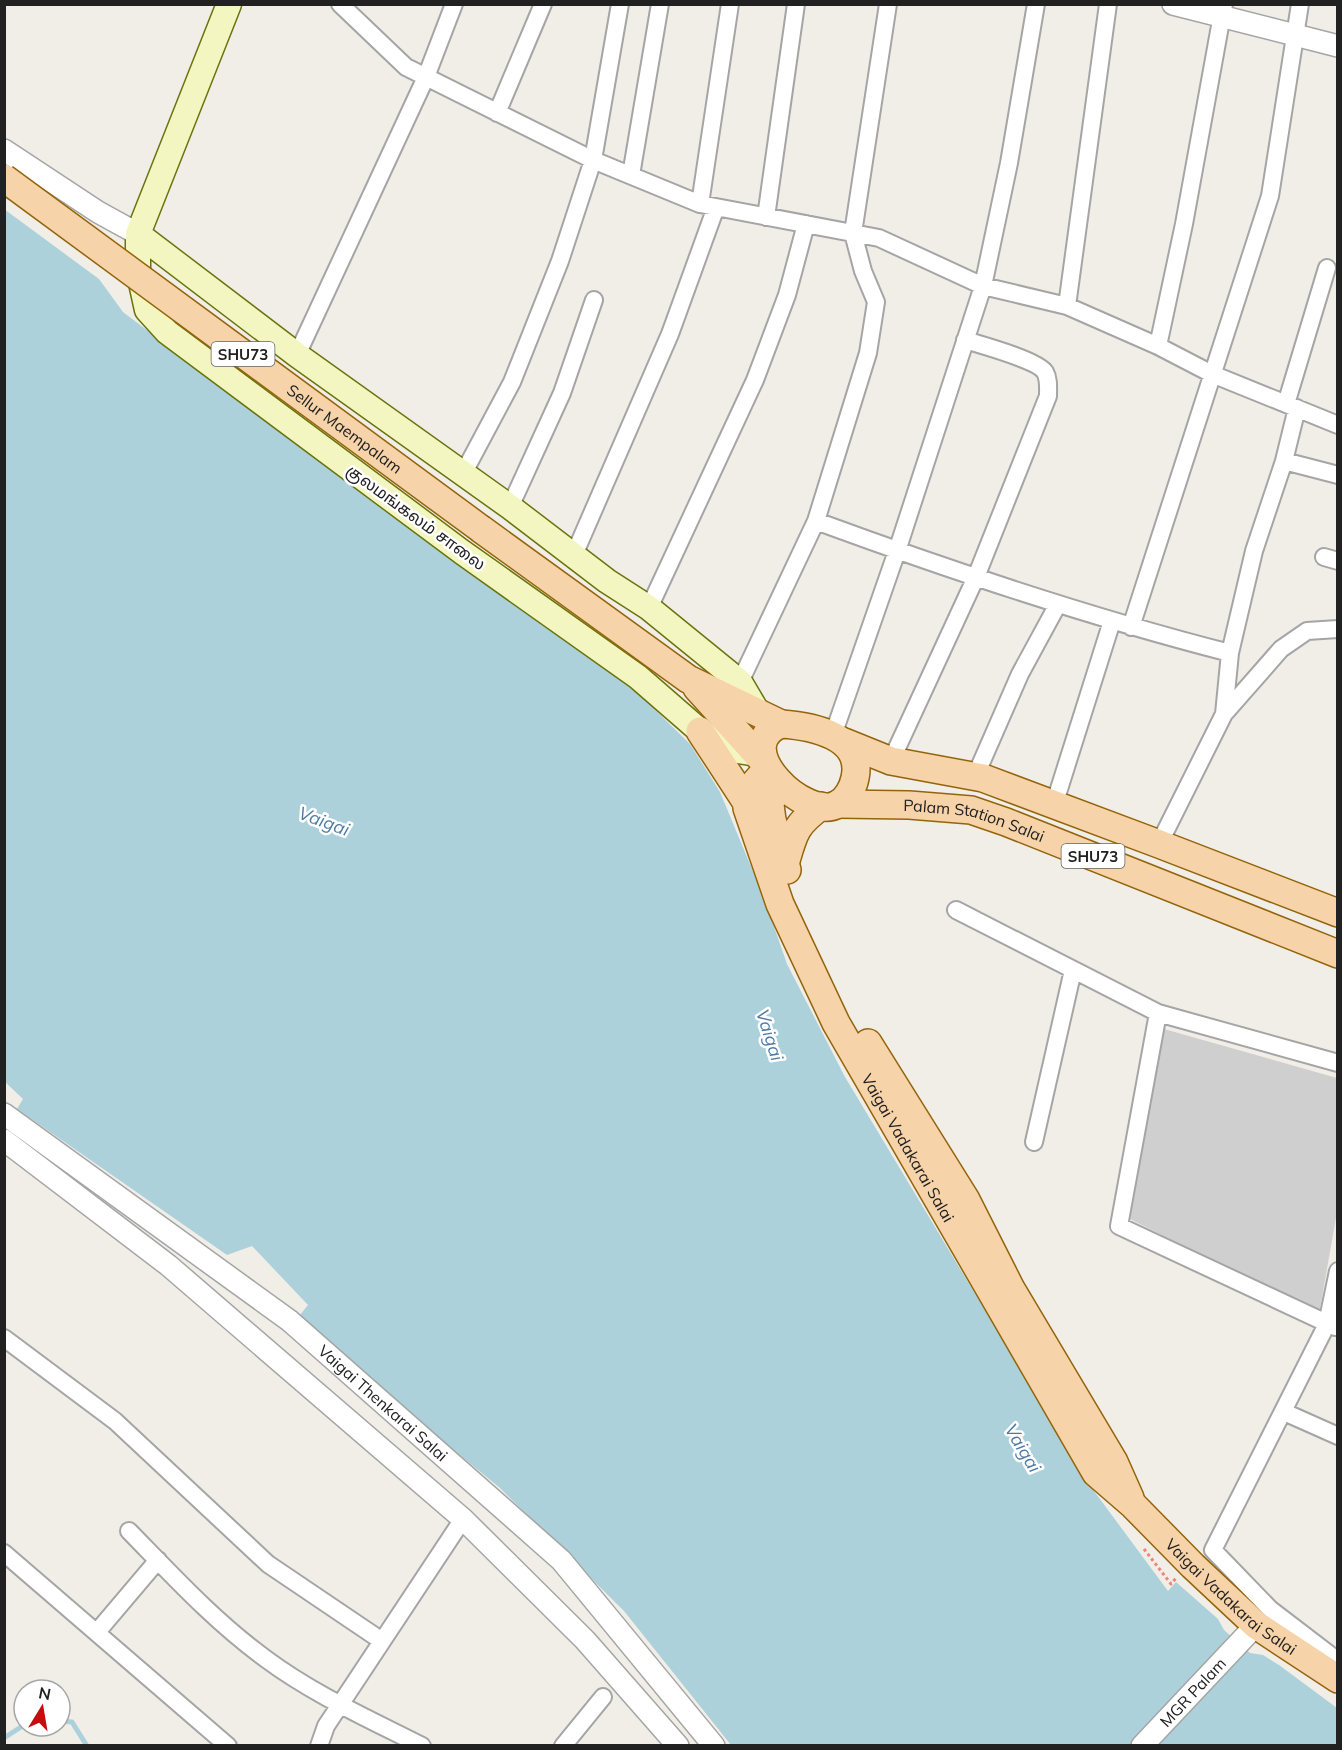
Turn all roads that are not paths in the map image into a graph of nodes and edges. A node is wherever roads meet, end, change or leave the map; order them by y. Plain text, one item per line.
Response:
1 (229, 4) edge
2 (340, 4) edge
3 (454, 4) edge
4 (543, 4) edge
5 (620, 4) edge
6 (660, 4) edge
7 (730, 4) edge
8 (796, 4) edge
9 (888, 4) edge
10 (1036, 4) edge
11 (1108, 4) edge
12 (1173, 4) edge
13 (1300, 4) edge
14 (1223, 11) edge
15 (1296, 35) junction
16 (1338, 46) edge
17 (426, 77) junction
18 (497, 113) junction
19 (4, 150) edge
20 (593, 160) junction
21 (631, 175) junction
22 (4, 178) edge
23 (708, 206) junction
24 (766, 217) junction
25 (806, 224) junction
26 (853, 233) junction
27 (138, 234) junction
28 (1327, 268) dead end
29 (983, 286) junction
30 (594, 300) dead end
31 (1067, 306) junction
32 (965, 339) junction
33 (1158, 346) junction
34 (297, 355) junction
35 (1212, 375) junction
36 (1292, 406) junction
37 (1338, 424) edge
38 (1284, 461) junction
39 (463, 474) junction
40 (1338, 476) edge
41 (510, 507) junction
42 (816, 521) junction
43 (897, 551) junction
44 (574, 555) junction
45 (976, 577) junction
46 (1058, 604) junction
47 (649, 608) junction
48 (1112, 621) junction
49 (1131, 627) junction
50 (1338, 629) edge
51 (1230, 653) junction
52 (688, 679) junction
53 (740, 682) junction
54 (757, 711) junction
55 (1224, 714) junction
56 (781, 724) junction
57 (700, 731) junction
58 (839, 739) junction
59 (891, 761) junction
60 (766, 766) junction
61 (975, 777) junction
62 (747, 803) junction
63 (830, 805) junction
64 (1054, 805) junction
65 (1159, 844) junction
66 (786, 864) junction
67 (956, 910) dead end
68 (1338, 913) edge
69 (1338, 954) edge
70 (1073, 970) junction
71 (1158, 1013) junction
72 (1338, 1063) edge
73 (4, 1114) edge
74 (4, 1140) edge
75 (1034, 1142) dead end
76 (1338, 1271) edge
77 (1332, 1326) edge
78 (4, 1338) edge
79 (1284, 1412) junction
80 (1338, 1437) edge
81 (1140, 1512) junction
82 (463, 1520) junction
83 (129, 1531) dead end
84 (4, 1553) edge
85 (158, 1560) junction
86 (97, 1632) junction
87 (1249, 1632) junction
88 (382, 1641) junction
89 (1338, 1661) edge
90 (1338, 1679) edge
91 (603, 1697) dead end
92 (341, 1704) junction
93 (322, 1745) edge
94 (228, 1746) edge
95 (422, 1746) edge
96 (563, 1746) edge
97 (678, 1746) edge
98 (714, 1746) edge
99 (1142, 1746) edge

1 - 27 main road, குலமங்கலம் சாலை
2 - 17 street
3 - 17 street
4 - 18 street
5 - 20 street
6 - 21 street
7 - 23 street
8 - 24 street
9 - 26 street
10 - 29 street
11 - 31 street
12 - 14 street
13 - 15 street
14 - 15 street
14 - 33 street
15 - 16 street
15 - 35 street
17 - 18 street
17 - 34 street
18 - 20 street
19 - 27 street
20 - 21 street
20 - 39 street
21 - 23 street
22 - 52 main road, Sellur Maempalam / SHU73, bridge
23 - 24 street
23 - 44 street
24 - 25 street
25 - 26 street
25 - 47 street
26 - 29 street
26 - 42 street
27 - 34 main road
27 - 57 main road, குலமங்கலம் சாலை
28 - 36 street
29 - 31 street
29 - 32 street
30 - 41 street
31 - 33 street
32 - 43 street
32 - 45 street
33 - 35 street
34 - 39 main road
35 - 36 street
35 - 49 street
36 - 37 street
36 - 38 street
38 - 40 street
38 - 51 street
39 - 41 main road
41 - 44 main road
42 - 43 street
42 - 53 street
43 - 45 street
43 - 58 street
44 - 47 main road
45 - 46 street
45 - 59 street
46 - 48 street
46 - 61 street
47 - 53 main road
48 - 49 street
48 - 64 street
49 - 51 street
50 - 55 street
51 - 55 street
52 - 54 main road, SHU73
52 - 60 main road, SHU73
53 - 54 main road
54 - 56 main road, SHU73
55 - 65 street
56 - 58 main road, SHU73
56 - 60 main road
57 - 60 main road, குலமங்கலம் சாலை
57 - 62 main road, Vaigai Vadakarai Salai
58 - 59 main road, SHU73
58 - 63 main road
59 - 61 main road, SHU73
60 - 62 main road
60 - 63 main road, SHU73
60 - 66 main road, Vaigai Vadakarai Salai
61 - 64 main road, SHU73
62 - 81 main road, Vaigai Vadakarai Salai
63 - 66 main road
63 - 69 main road, Palam Station Salai / SHU73
64 - 65 main road, SHU73
65 - 68 main road, SHU73
66 - 81 main road, Vaigai Vadakarai Salai
67 - 70 street
70 - 71 street
70 - 75 street
71 - 72 street
71 - 77 street
73 - 98 street, Vaigai Thenkarai Salai
74 - 82 street, Vaigai Thenkarai Salai
76 - 77 street
77 - 79 street
78 - 88 street
79 - 80 street
79 - 89 street
81 - 87 main road, Vaigai Vadakarai Salai
82 - 88 street
82 - 97 street, Vaigai Thenkarai Salai
83 - 85 street
84 - 86 street
85 - 86 street
85 - 92 street
86 - 94 street
87 - 90 main road, Vaigai Vadakarai Salai
87 - 99 street, MGR Palam
88 - 92 street
91 - 96 street
92 - 93 street
92 - 95 street

